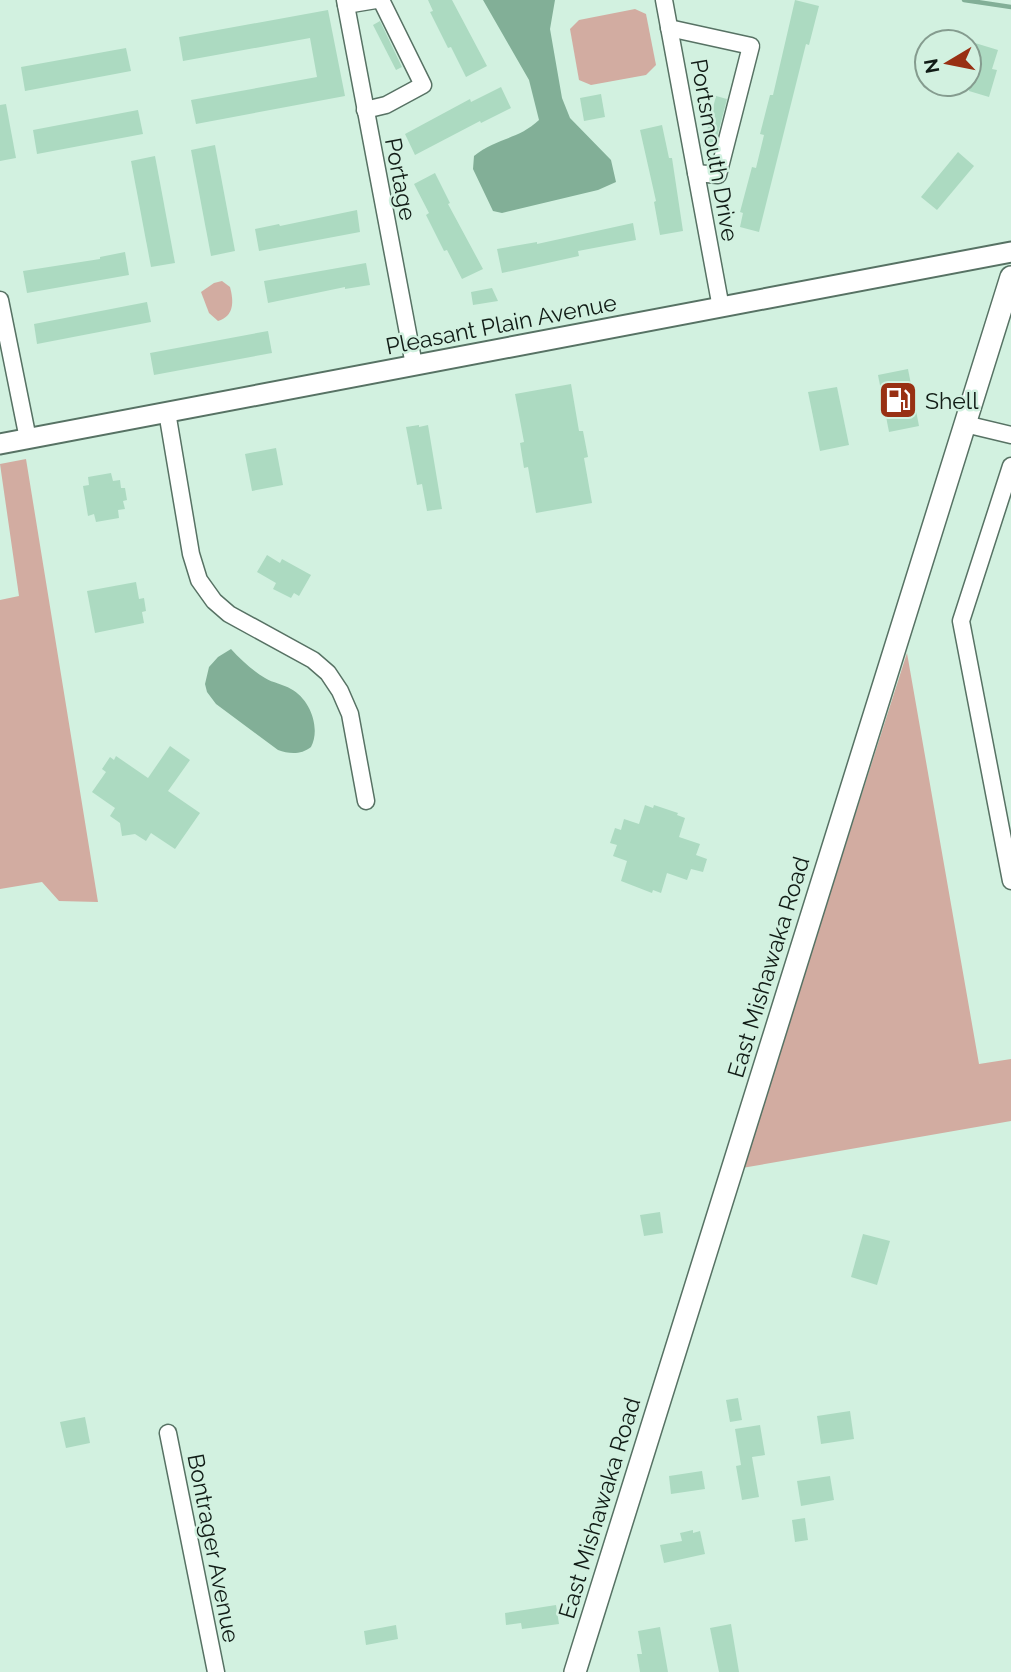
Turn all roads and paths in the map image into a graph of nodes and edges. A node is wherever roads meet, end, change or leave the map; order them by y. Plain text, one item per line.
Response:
1 (376, 0) edge
2 (381, 0) edge
3 (664, 0) edge
4 (345, 2) edge
5 (669, 28) junction
6 (365, 110) junction
7 (696, 173) junction
8 (1011, 253) edge
9 (1011, 277) edge
10 (0, 300) edge
11 (721, 308) junction
12 (414, 365) junction
13 (167, 412) junction
14 (965, 424) junction
15 (1011, 435) edge
16 (27, 439) junction
17 (0, 444) edge
18 (1011, 466) edge
19 (366, 801) dead end
20 (1011, 881) edge
21 (168, 1433) dead end
22 (216, 1672) edge
23 (575, 1672) edge

1 - 4 street
2 - 6 street
3 - 5 street, Portsmouth Drive
4 - 6 street, Portage
5 - 7 street, Portsmouth Drive
5 - 7 street
6 - 12 street, Portage
7 - 11 street, Portsmouth Drive
8 - 11 street, Pleasant Plain Avenue
9 - 14 main road, East Mishawaka Road
10 - 16 street
11 - 12 street, Pleasant Plain Avenue
12 - 13 street, Pleasant Plain Avenue
13 - 16 street, Pleasant Plain Avenue
13 - 19 street
14 - 15 street
14 - 23 main road, East Mishawaka Road
16 - 17 street, Pleasant Plain Avenue
18 - 20 street
21 - 22 street, Bontrager Avenue

